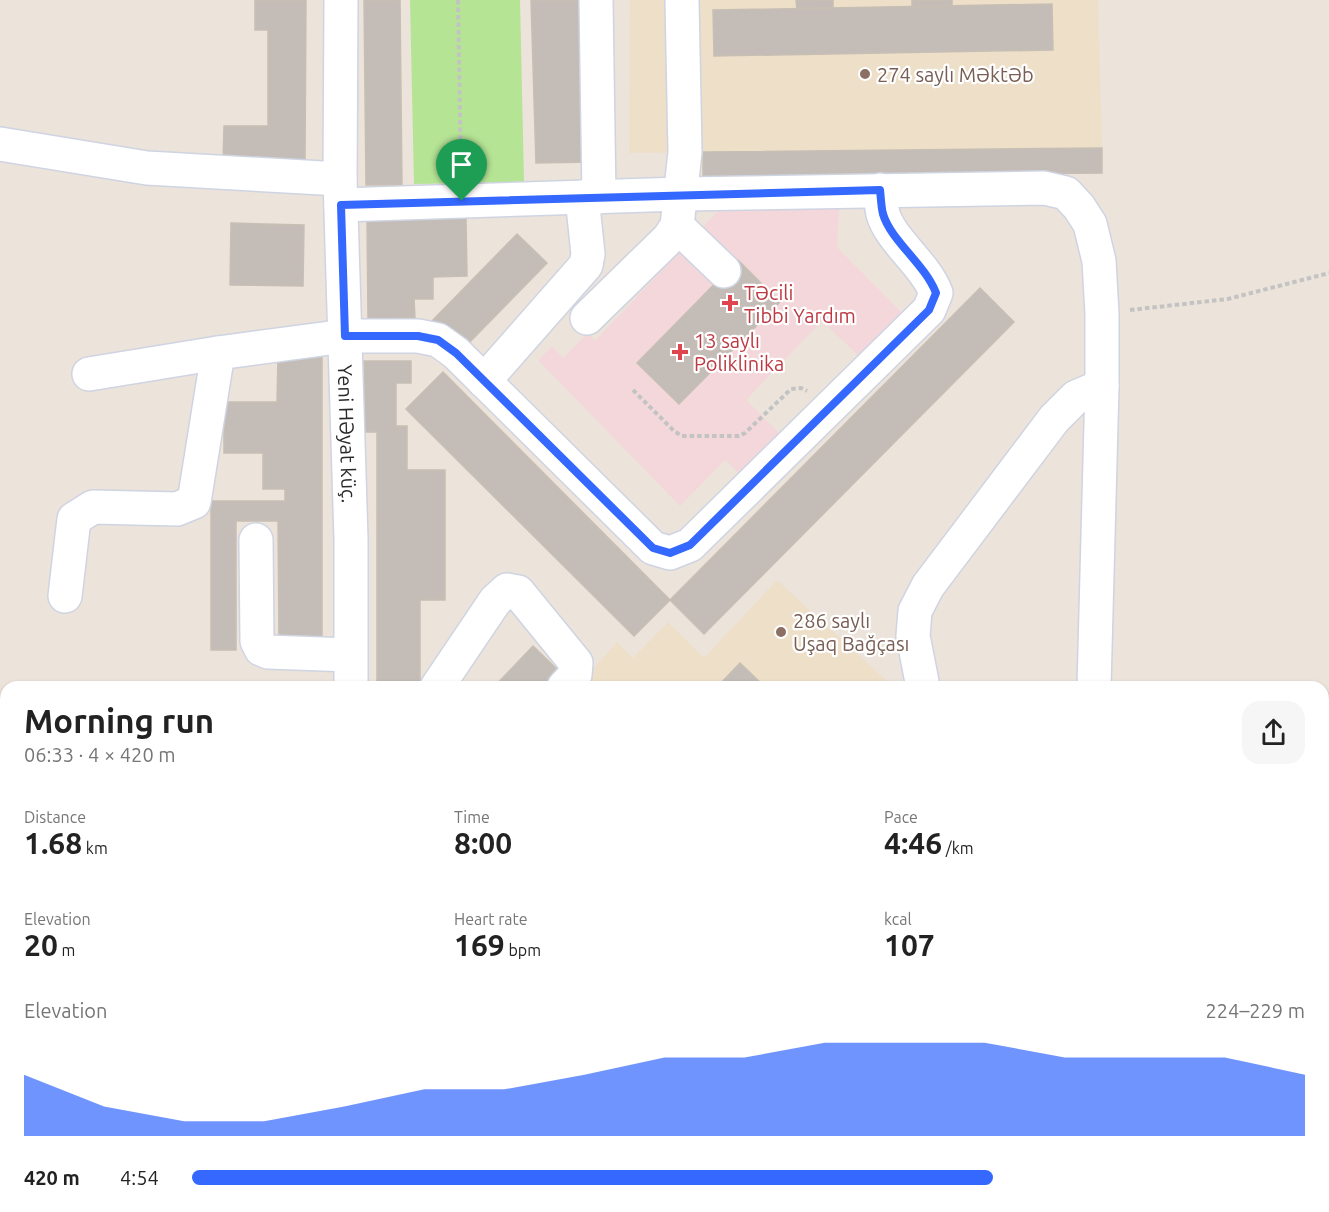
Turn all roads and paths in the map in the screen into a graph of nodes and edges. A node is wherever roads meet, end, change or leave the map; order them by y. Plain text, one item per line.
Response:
1 (341, 0) edge
2 (458, 0) edge
3 (596, 0) edge
4 (681, 0) edge
5 (0, 144) edge
6 (880, 190) junction
7 (341, 192) junction
8 (681, 194) junction
9 (590, 197) junction
10 (462, 201) junction
11 (677, 226) junction
12 (724, 271) dead end
13 (1329, 273) edge
14 (1102, 314) junction
15 (587, 318) dead end
16 (345, 336) junction
17 (218, 353) junction
18 (89, 374) dead end
19 (484, 381) junction
20 (1102, 386) junction
21 (633, 390) dead end
22 (826, 411) junction
23 (256, 540) dead end
24 (65, 596) dead end
25 (350, 655) junction
26 (351, 681) edge
27 (441, 681) edge
28 (570, 681) edge
29 (922, 681) edge
30 (1094, 681) edge

1 - 7 street, Yeni Həyat küç.
2 - 10 path
3 - 9 street
4 - 8 street
5 - 7 street
6 - 8 street
6 - 14 street
6 - 22 street
7 - 10 street
7 - 16 street, Yeni Həyat küç.
8 - 9 street
8 - 11 street
9 - 10 street
9 - 19 street
11 - 12 street
11 - 15 street
13 - 14 path
14 - 20 street
16 - 17 street
16 - 19 street
16 - 25 street, Yeni Həyat küç.
17 - 18 street
17 - 24 street
19 - 22 street
20 - 29 street
20 - 30 street
21 - 22 path
23 - 25 street
25 - 26 street, Yeni Həyat küç.
27 - 28 street

